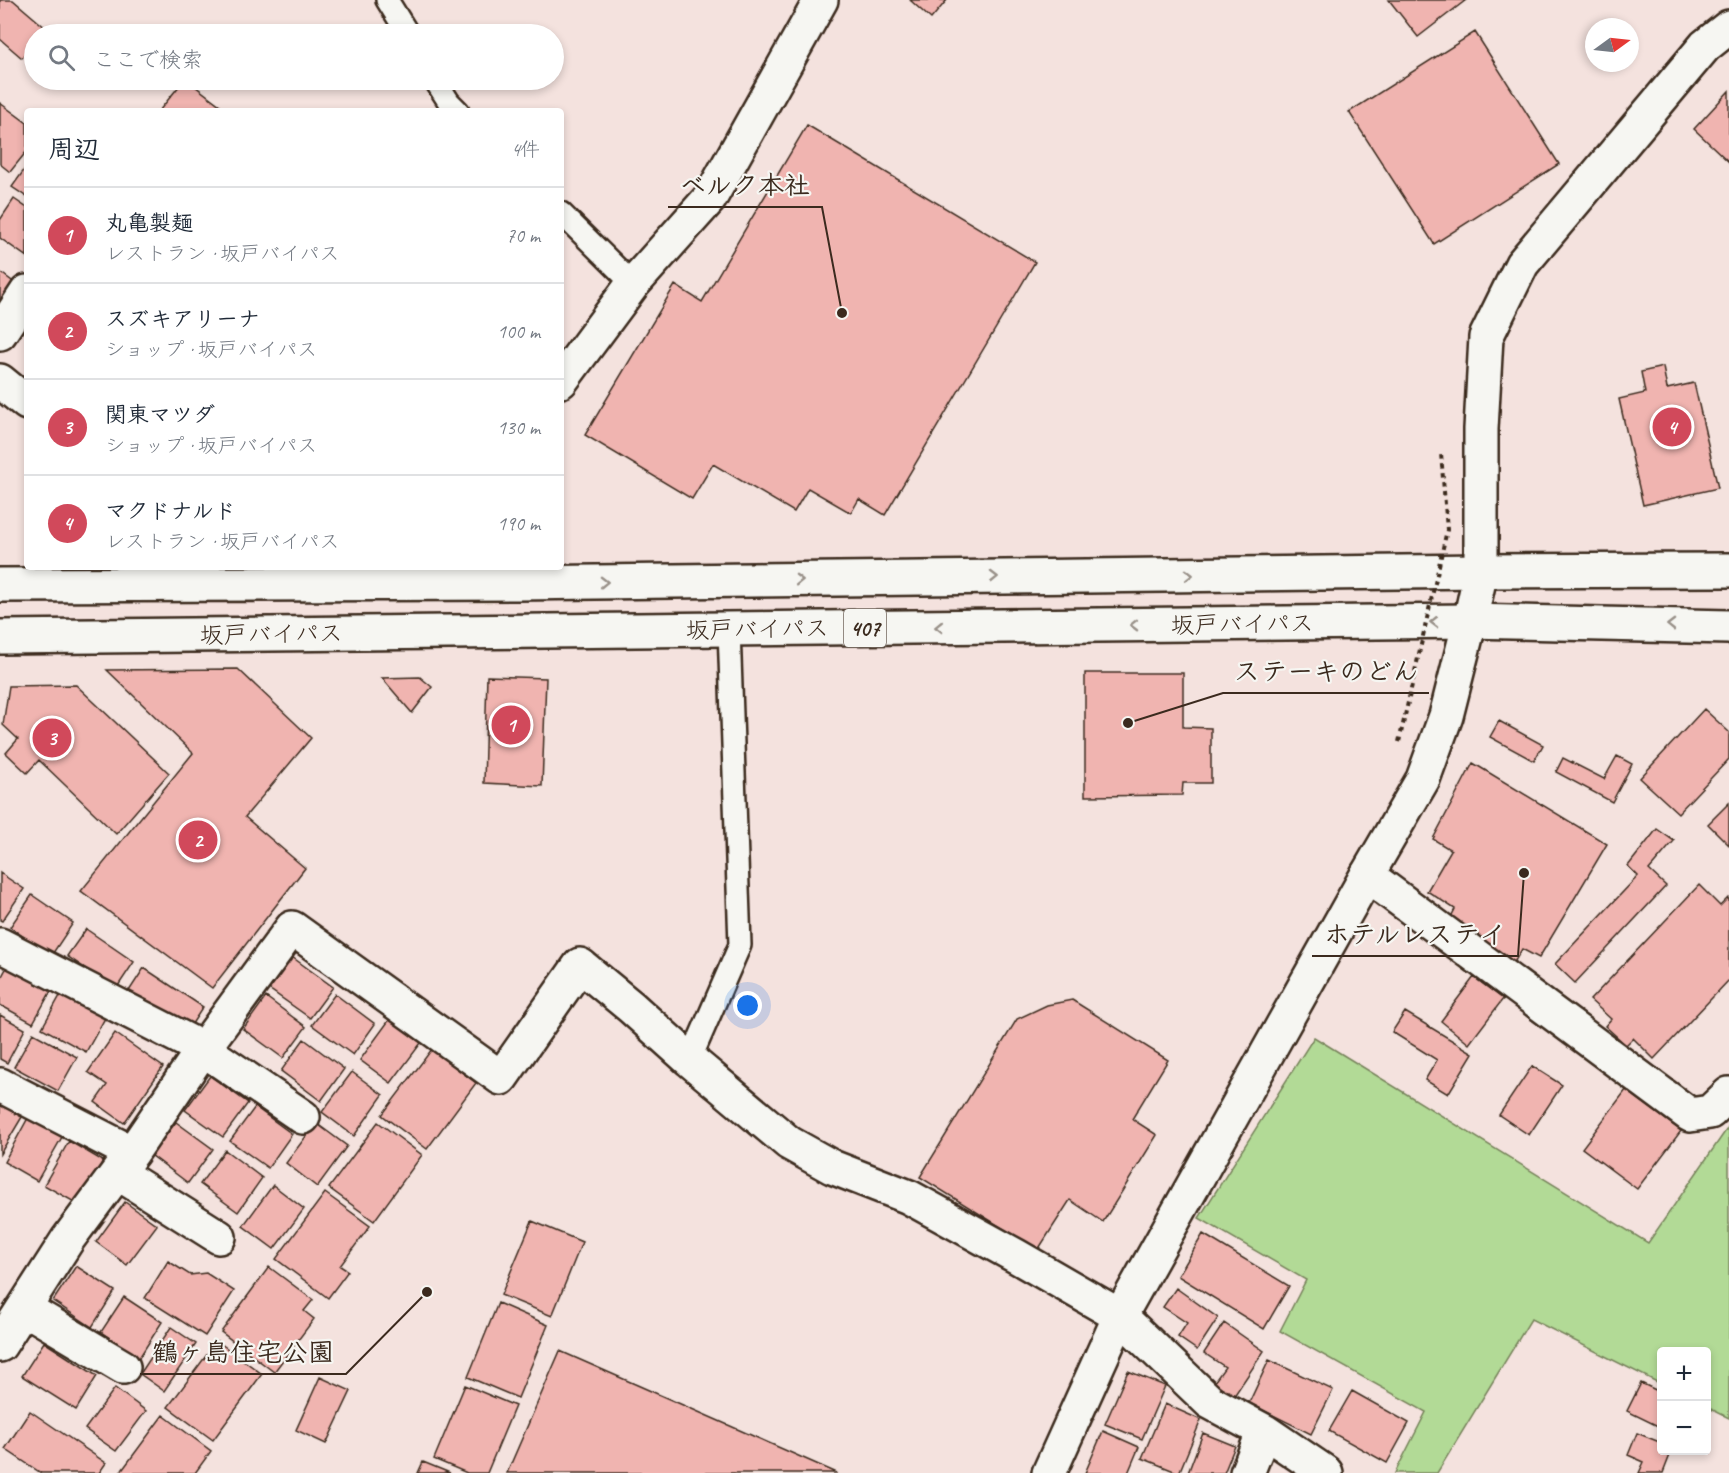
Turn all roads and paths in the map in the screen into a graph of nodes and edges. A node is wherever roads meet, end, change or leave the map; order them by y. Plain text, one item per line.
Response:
1 (387, 0) edge
2 (822, 0) edge
3 (402, 24) edge
4 (1729, 27) edge
5 (441, 90) edge
6 (455, 108) edge
7 (564, 216) edge
8 (633, 284) junction
9 (24, 297) edge
10 (0, 333) edge
11 (564, 377) edge
12 (0, 381) edge
13 (24, 400) edge
14 (1441, 453) dead end
15 (1729, 570) edge
16 (1481, 571) junction
17 (517, 575) edge
18 (208, 576) edge
19 (0, 585) edge
20 (1470, 621) junction
21 (1729, 627) edge
22 (729, 629) junction
23 (0, 637) edge
24 (1399, 742) dead end
25 (1367, 875) junction
26 (0, 945) edge
27 (203, 1050) junction
28 (690, 1060) junction
29 (0, 1085) edge
30 (1729, 1094) edge
31 (303, 1117) dead end
32 (125, 1163) junction
33 (219, 1237) dead end
34 (24, 1308) junction
35 (1120, 1316) junction
36 (0, 1345) edge
37 (123, 1367) dead end
38 (1264, 1431) junction
39 (1049, 1473) edge
40 (1247, 1473) edge
41 (1326, 1473) edge

1 - 3 lane
2 - 8 main road
4 - 16 main road
5 - 6 lane
7 - 8 lane
8 - 11 main road
9 - 10 main road
12 - 13 main road
14 - 24 path, bridge
15 - 16 main road, 坂戸バイパス / 407
17 -> 16 main road, 坂戸バイパス / 407
16 - 20 main road
17 - 18 main road, 坂戸バイパス / 407
18 - 19 main road, 坂戸バイパス / 407
21 -> 20 main road, 坂戸バイパス / 407
20 -> 22 main road, 坂戸バイパス / 407
20 - 25 main road
22 - 23 main road, 坂戸バイパス / 407
22 - 28 lane
25 - 30 main road
25 - 35 main road
26 - 27 main road
27 - 28 main road
27 - 31 main road
27 - 32 main road
28 - 35 main road
29 - 32 main road
32 - 33 main road
32 - 34 main road
34 - 36 main road
34 - 37 main road
35 - 38 main road
35 - 39 main road
38 - 40 main road
38 - 41 main road

